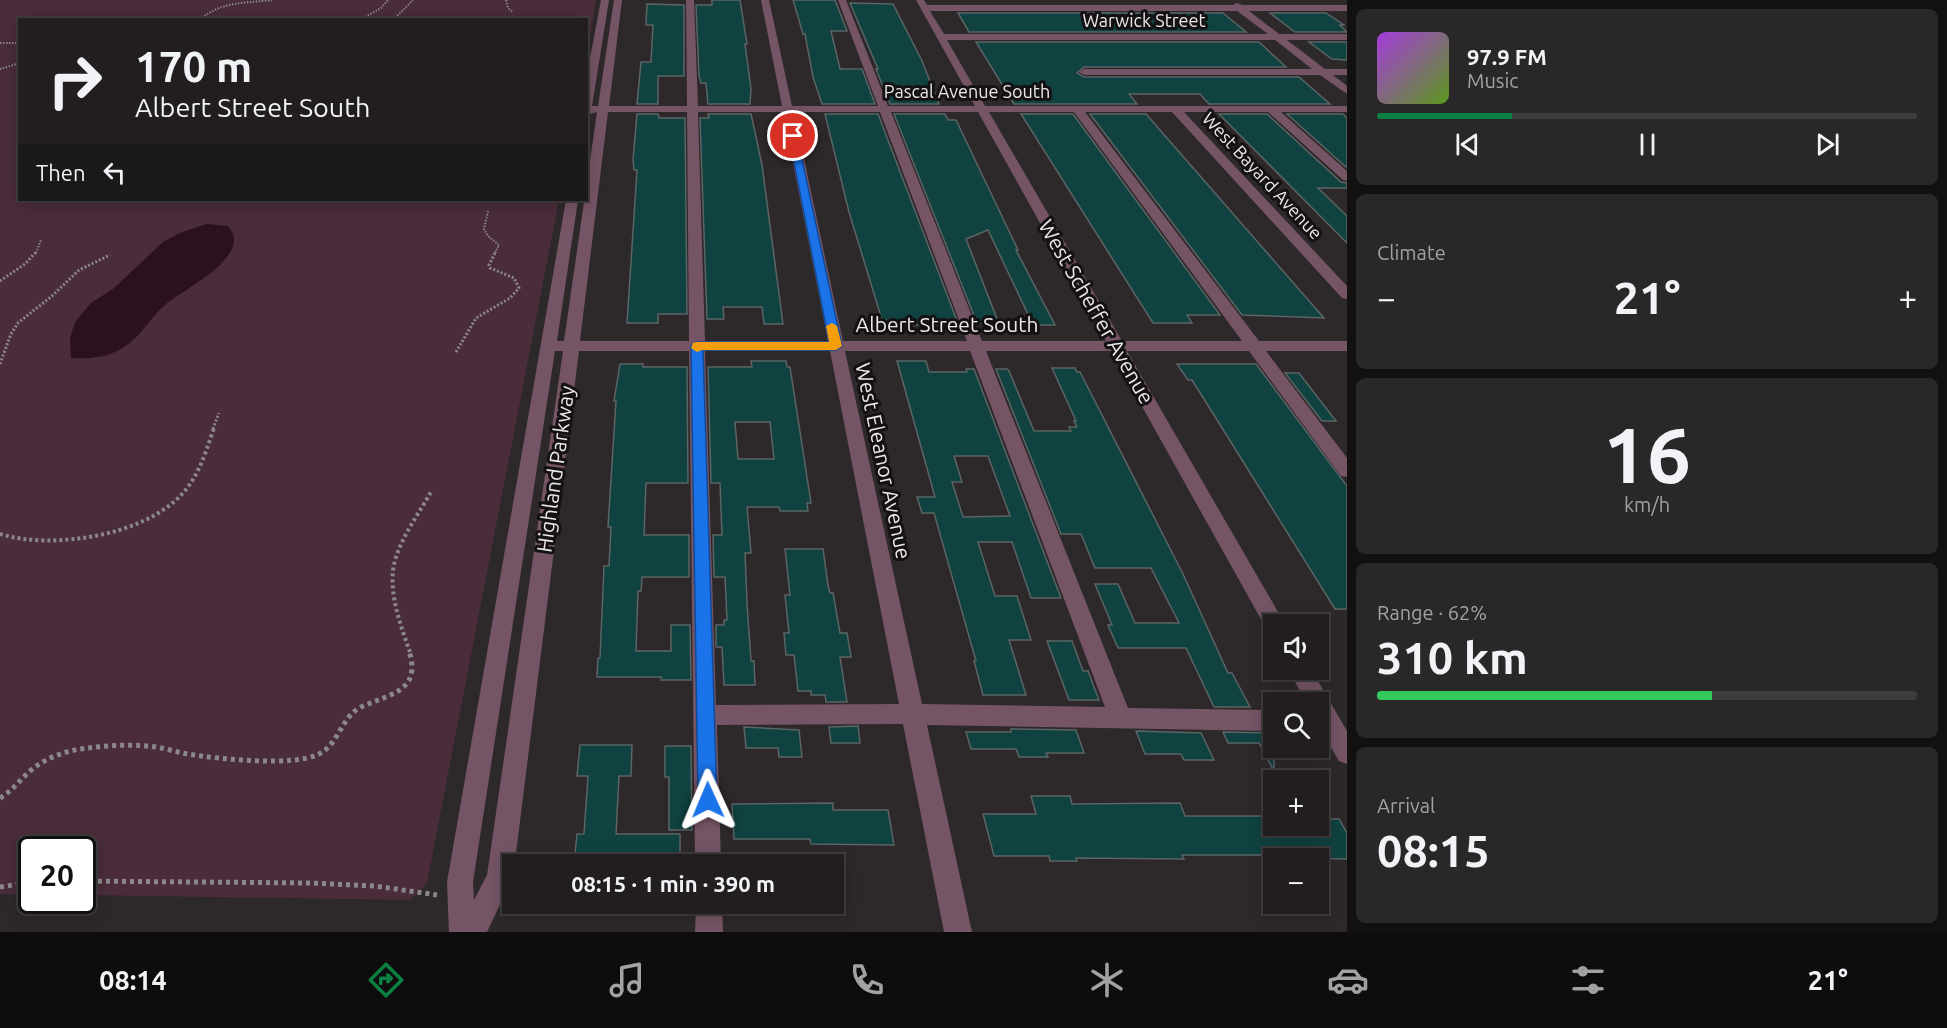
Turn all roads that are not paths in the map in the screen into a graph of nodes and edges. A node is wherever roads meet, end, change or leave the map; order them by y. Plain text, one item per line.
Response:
1 (605, 0) edge
2 (618, 0) edge
3 (690, 0) edge
4 (765, 0) edge
5 (842, 0) edge
6 (1229, 0) edge
7 (922, 4) edge
8 (1240, 8) junction
9 (1347, 8) edge
10 (941, 37) junction
11 (1278, 37) junction
12 (1347, 37) edge
13 (1084, 72) dead end
14 (1322, 72) junction
15 (1347, 72) edge
16 (1347, 91) edge
17 (691, 109) junction
18 (788, 109) junction
19 (884, 109) junction
20 (981, 109) junction
21 (1077, 109) junction
22 (1176, 109) junction
23 (1272, 109) junction
24 (1347, 109) edge
25 (592, 110) edge
26 (588, 160) edge
27 (1347, 177) edge
28 (572, 201) edge
29 (585, 201) edge
30 (1347, 295) edge
31 (547, 346) junction
32 (573, 346) junction
33 (697, 346) junction
34 (836, 346) junction
35 (975, 346) junction
36 (1115, 346) junction
37 (1255, 346) junction
38 (1347, 346) edge
39 (1347, 471) edge
40 (1268, 614) edge
41 (914, 714) junction
42 (707, 715) junction
43 (1121, 718) junction
44 (1329, 720) edge
45 (1263, 721) edge
46 (1347, 753) edge
47 (708, 854) edge
48 (709, 914) edge
49 (463, 932) edge
50 (473, 932) edge
51 (709, 932) edge
52 (958, 932) edge

1 - 25 street, Highland Parkway
2 - 25 street, Highland Parkway
3 - 17 street
4 - 18 street, West Eleanor Avenue
5 - 19 street
6 - 8 street
7 - 8 street
7 - 10 street, West Scheffer Avenue
8 - 9 street
8 - 11 street
10 - 11 street, Warwick Street
10 - 20 street, West Scheffer Avenue
11 - 12 street, Warwick Street
11 - 14 street
13 - 14 street
14 - 15 street
14 - 16 street
17 - 18 street, Pascal Avenue South
17 - 25 street, Pascal Avenue South
17 - 33 street
18 - 19 street, Pascal Avenue South
18 - 34 street, West Eleanor Avenue
19 - 20 street, Pascal Avenue South
19 - 35 street
20 - 21 street, Pascal Avenue South
20 - 36 street, West Scheffer Avenue
21 - 22 street, Pascal Avenue South
21 - 37 street
22 - 23 street, Pascal Avenue South
22 - 30 street, West Bayard Avenue
23 - 24 street, Pascal Avenue South
23 - 27 street
25 - 26 street, Highland Parkway
28 - 31 street, Highland Parkway
29 - 32 street, Highland Parkway
31 - 32 street, Albert Street South
31 - 49 street, Highland Parkway
32 - 33 street, Albert Street South
32 - 50 street, Highland Parkway
33 - 34 street, Albert Street South
33 - 42 street
34 - 35 street, Albert Street South
34 - 41 street, West Eleanor Avenue
35 - 36 street, Albert Street South
35 - 43 street
36 - 37 street, Albert Street South
36 - 40 street, West Scheffer Avenue
37 - 38 street, Albert Street South
37 - 39 street
41 - 42 street
41 - 43 street
41 - 52 street, West Eleanor Avenue
42 - 47 street
43 - 45 street
44 - 46 street
48 - 51 street

